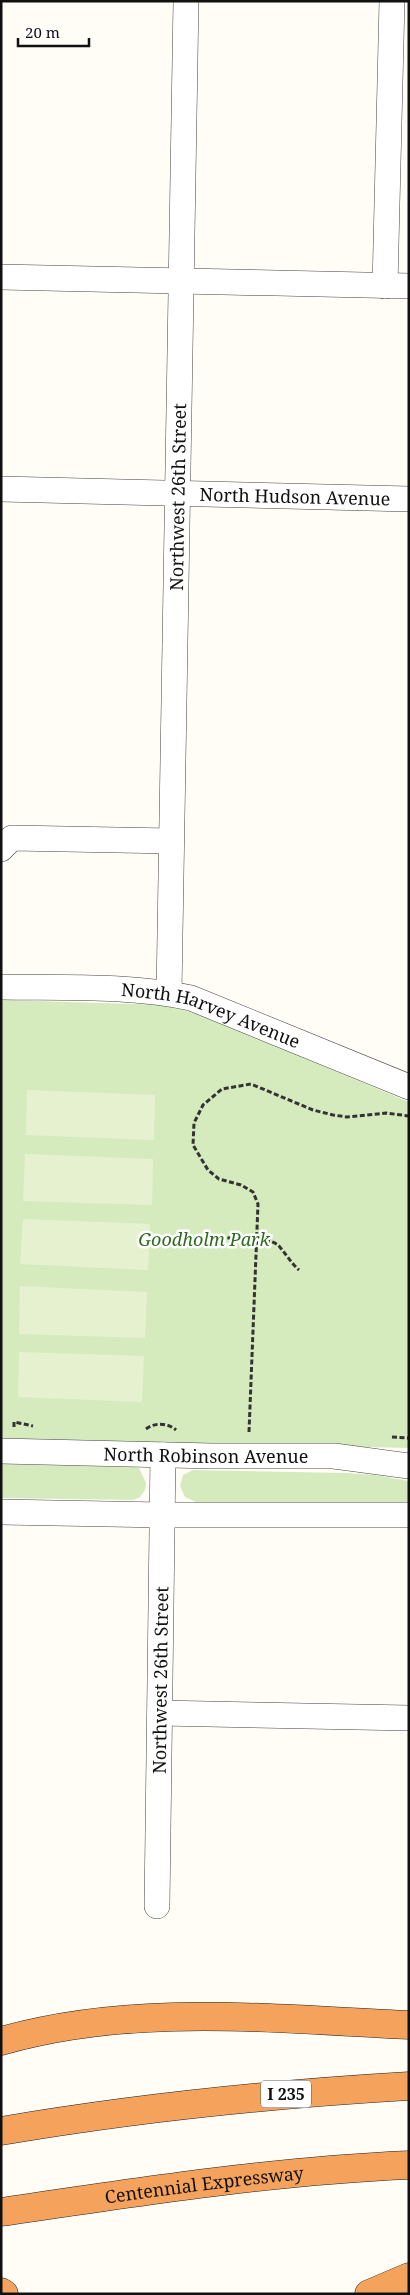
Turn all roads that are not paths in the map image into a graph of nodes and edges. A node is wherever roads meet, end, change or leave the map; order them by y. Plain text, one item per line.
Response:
1 (186, 1) edge
2 (392, 1) edge
3 (1, 277) edge
4 (181, 281) junction
5 (397, 286) edge
6 (1, 489) edge
7 (177, 493) junction
8 (409, 499) edge
9 (171, 841) junction
10 (1, 849) edge
11 (1, 987) edge
12 (169, 993) junction
13 (409, 1087) edge
14 (1, 1451) edge
15 (163, 1454) junction
16 (409, 1466) edge
17 (1, 1512) edge
18 (409, 1514) edge
19 (163, 1515) junction
20 (160, 1713) junction
21 (409, 1718) edge
22 (157, 1906) dead end
23 (409, 2024) edge
24 (1, 2041) edge
25 (409, 2086) edge
26 (1, 2131) edge
27 (409, 2165) edge
28 (1, 2212) edge
29 (409, 2277) edge
30 (370, 2294) edge

1 - 4 street, Northwest 26th Street
2 - 5 street
3 - 4 street
4 - 5 street
4 - 7 street, Northwest 26th Street
6 - 7 street, North Hudson Avenue
7 - 8 street, North Hudson Avenue
7 - 9 street, Northwest 26th Street
9 - 10 street
9 - 12 street, Northwest 26th Street
11 - 12 street, North Harvey Avenue
12 - 13 street, North Harvey Avenue
14 - 15 street, North Robinson Avenue
15 - 16 street, North Robinson Avenue
15 - 19 street, Northwest 26th Street
17 - 19 street
18 - 19 street
19 - 20 street, Northwest 26th Street
20 - 21 street
20 - 22 street, Northwest 26th Street
23 - 24 highway
25 - 26 highway, I 235
27 - 28 highway, Centennial Expressway
29 - 30 highway

